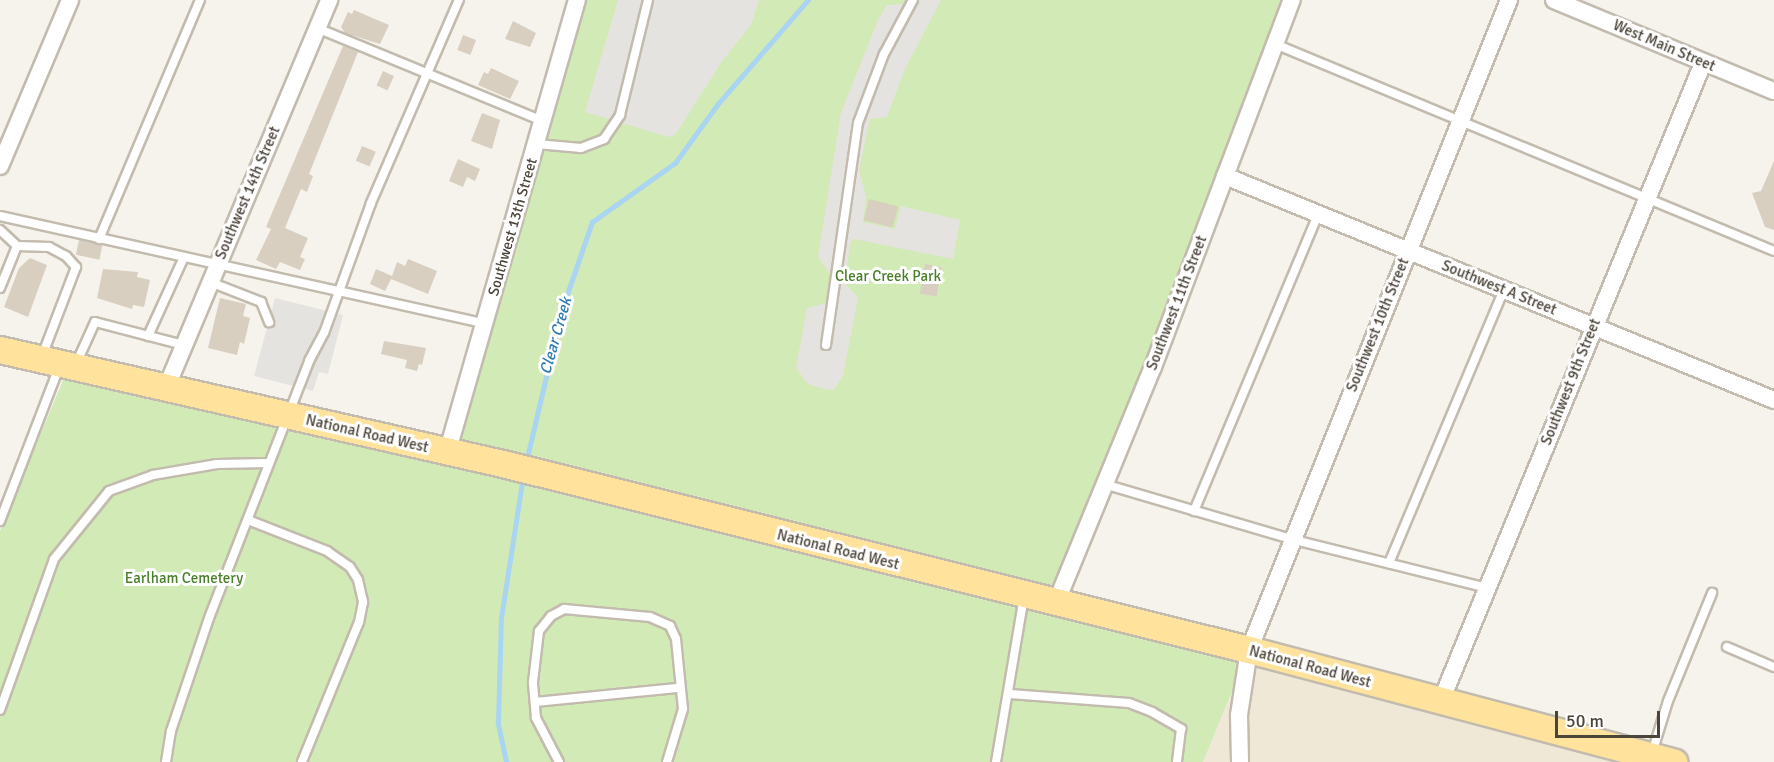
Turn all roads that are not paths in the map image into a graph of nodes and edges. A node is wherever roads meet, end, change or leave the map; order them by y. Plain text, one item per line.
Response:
1 (70, 0) edge
2 (200, 0) edge
3 (328, 0) edge
4 (459, 0) edge
5 (577, 0) edge
6 (648, 0) edge
7 (913, 0) edge
8 (1292, 0) edge
9 (1509, 0) edge
10 (1554, 0) edge
11 (317, 27) junction
12 (1275, 44) junction
13 (1703, 63) junction
14 (429, 74) junction
15 (1774, 91) edge
16 (543, 121) junction
17 (1460, 121) junction
18 (537, 144) junction
19 (0, 166) edge
20 (1225, 176) junction
21 (1646, 198) junction
22 (1318, 214) junction
23 (0, 216) edge
24 (0, 230) edge
25 (99, 239) junction
26 (17, 246) junction
27 (1408, 250) junction
28 (1774, 251) edge
29 (184, 257) junction
30 (218, 264) junction
31 (210, 282) junction
32 (0, 288) edge
33 (1504, 290) junction
34 (339, 291) junction
35 (269, 322) dead end
36 (484, 324) junction
37 (1594, 326) junction
38 (148, 336) junction
39 (184, 345) junction
40 (826, 345) dead end
41 (0, 350) edge
42 (58, 363) junction
43 (166, 386) junction
44 (1774, 400) edge
45 (290, 415) junction
46 (447, 453) junction
47 (269, 463) junction
48 (1104, 484) junction
49 (1194, 511) junction
50 (248, 520) junction
51 (0, 521) edge
52 (1291, 539) junction
53 (1389, 563) junction
54 (1488, 588) junction
55 (1712, 593) dead end
56 (1024, 595) junction
57 (1056, 603) junction
58 (1727, 647) dead end
59 (1249, 650) junction
60 (1774, 667) edge
61 (679, 688) junction
62 (1010, 694) junction
63 (1441, 701) junction
64 (535, 702) junction
65 (0, 710) edge
66 (1662, 759) edge
67 (166, 762) edge
68 (302, 762) edge
69 (560, 762) edge
70 (667, 762) edge
71 (996, 762) edge
72 (1177, 762) edge
73 (1240, 762) edge

1 - 19 street
2 - 25 lane
3 - 11 street, Southwest 14th Street
4 - 14 lane
5 - 16 street, Southwest 13th Street
6 - 18 lane
7 - 40 lane
8 - 12 street, Southwest 11th Street
9 - 17 street, Southwest 10th Street
10 - 13 street, West Main Street
11 - 14 lane
11 - 30 street, Southwest 14th Street
12 - 17 lane
12 - 20 street, Southwest 11th Street
13 - 15 street, West Main Street
13 - 21 street, Southwest 9th Street
14 - 16 lane
14 - 34 lane
16 - 18 street, Southwest 13th Street
17 - 21 lane
17 - 27 street, Southwest 10th Street
18 - 36 street, Southwest 13th Street
20 - 22 street, Southwest A Street
20 - 48 street, Southwest 11th Street
21 - 28 lane
21 - 37 street, Southwest 9th Street
22 - 27 street, Southwest A Street
22 - 49 lane
23 - 25 lane
24 - 26 lane
25 - 29 lane
26 - 32 lane
26 - 42 lane
27 - 33 street, Southwest A Street
27 - 52 street, Southwest 10th Street
29 - 30 lane
29 - 38 lane
30 - 31 street, Southwest 14th Street
30 - 34 lane
31 - 35 lane
31 - 39 street, Southwest 14th Street
33 - 37 street, Southwest A Street
33 - 53 lane
34 - 36 lane
34 - 45 lane
36 - 46 street, Southwest 13th Street
37 - 44 street, Southwest A Street
37 - 54 street, Southwest 9th Street
38 - 39 lane
38 - 42 lane
39 - 43 street, Southwest 14th Street
41 - 42 main road, National Road West
42 - 43 main road, National Road West
42 - 51 lane
43 - 45 main road, National Road West
45 - 46 main road, National Road West
45 - 47 lane
46 - 56 main road, National Road West
47 - 50 lane
47 - 65 lane
48 - 49 lane
48 - 57 street, Southwest 11th Street
49 - 52 lane
50 - 67 lane
50 - 68 lane
52 - 53 lane
52 - 59 street, Southwest 10th Street
53 - 54 lane
54 - 63 street, Southwest 9th Street
55 - 66 lane
56 - 57 main road, National Road West
56 - 62 lane
57 - 59 main road, National Road West
58 - 60 lane
59 - 63 main road, National Road West
59 - 73 street, Southwest 10th Street
61 - 64 lane
61 - 64 lane
61 - 70 lane
62 - 71 lane
62 - 72 lane
63 - 66 main road, National Road West
64 - 69 lane

